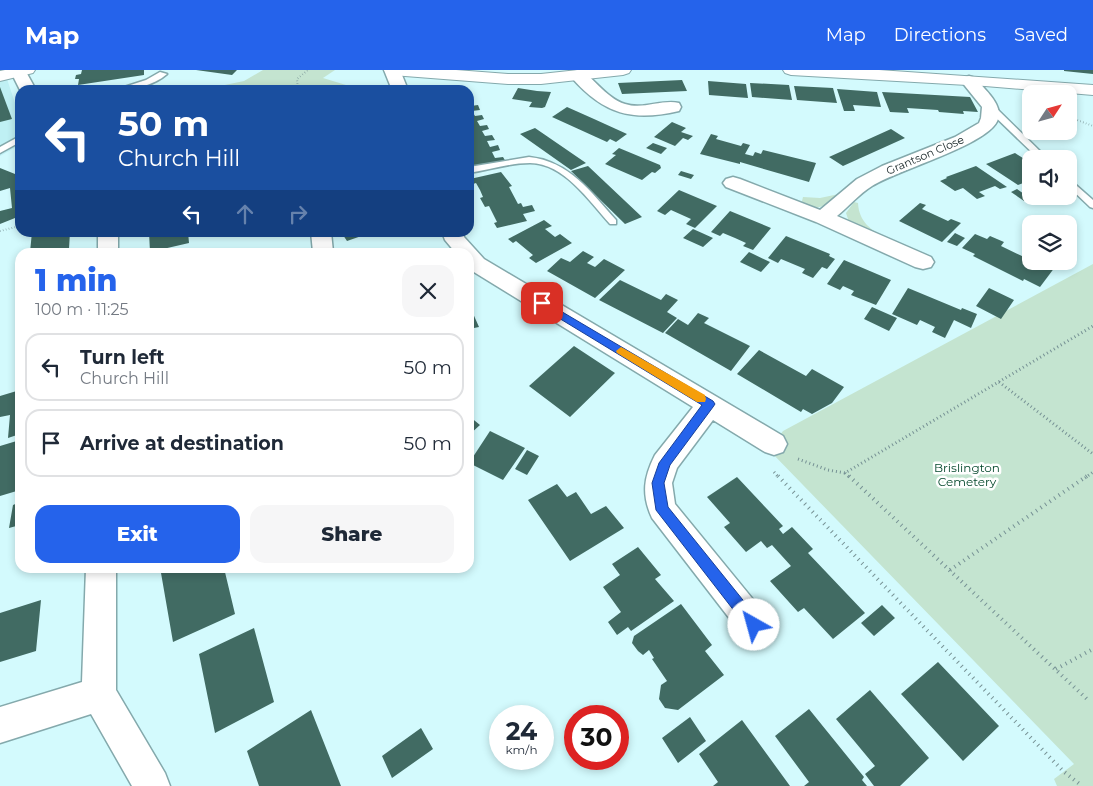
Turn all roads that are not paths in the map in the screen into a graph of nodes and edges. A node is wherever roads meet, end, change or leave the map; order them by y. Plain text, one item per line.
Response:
1 (392, 70) edge
2 (623, 70) edge
3 (790, 70) edge
4 (23, 71) edge
5 (163, 74) dead end
6 (578, 75) junction
7 (0, 76) edge
8 (977, 77) edge
9 (27, 85) edge
10 (138, 85) edge
11 (398, 85) edge
12 (1093, 90) edge
13 (673, 107) dead end
14 (990, 107) junction
15 (15, 142) edge
16 (0, 150) edge
17 (1035, 150) edge
18 (474, 169) edge
19 (733, 183) dead end
20 (1077, 190) edge
21 (1093, 205) edge
22 (823, 218) junction
23 (613, 222) dead end
24 (454, 237) edge
25 (462, 248) edge
26 (474, 262) edge
27 (922, 262) dead end
28 (710, 404) junction
29 (774, 444) road end
30 (101, 573) edge
31 (754, 625) dead end
32 (99, 694) junction
33 (0, 725) edge
34 (152, 786) edge

1 - 6 street
1 - 11 street
2 - 6 street
3 - 8 street
4 - 7 street
4 - 9 street
5 - 10 lane
6 - 13 street
8 - 12 street
8 - 14 street
14 - 17 lane
14 - 22 street, Grantson Close
15 - 16 lane
18 - 23 lane
19 - 22 street
20 - 21 lane
22 - 27 street
24 - 25 street
26 - 28 street
28 - 29 street
28 - 31 street
30 - 32 street
32 - 33 street
32 - 34 street

